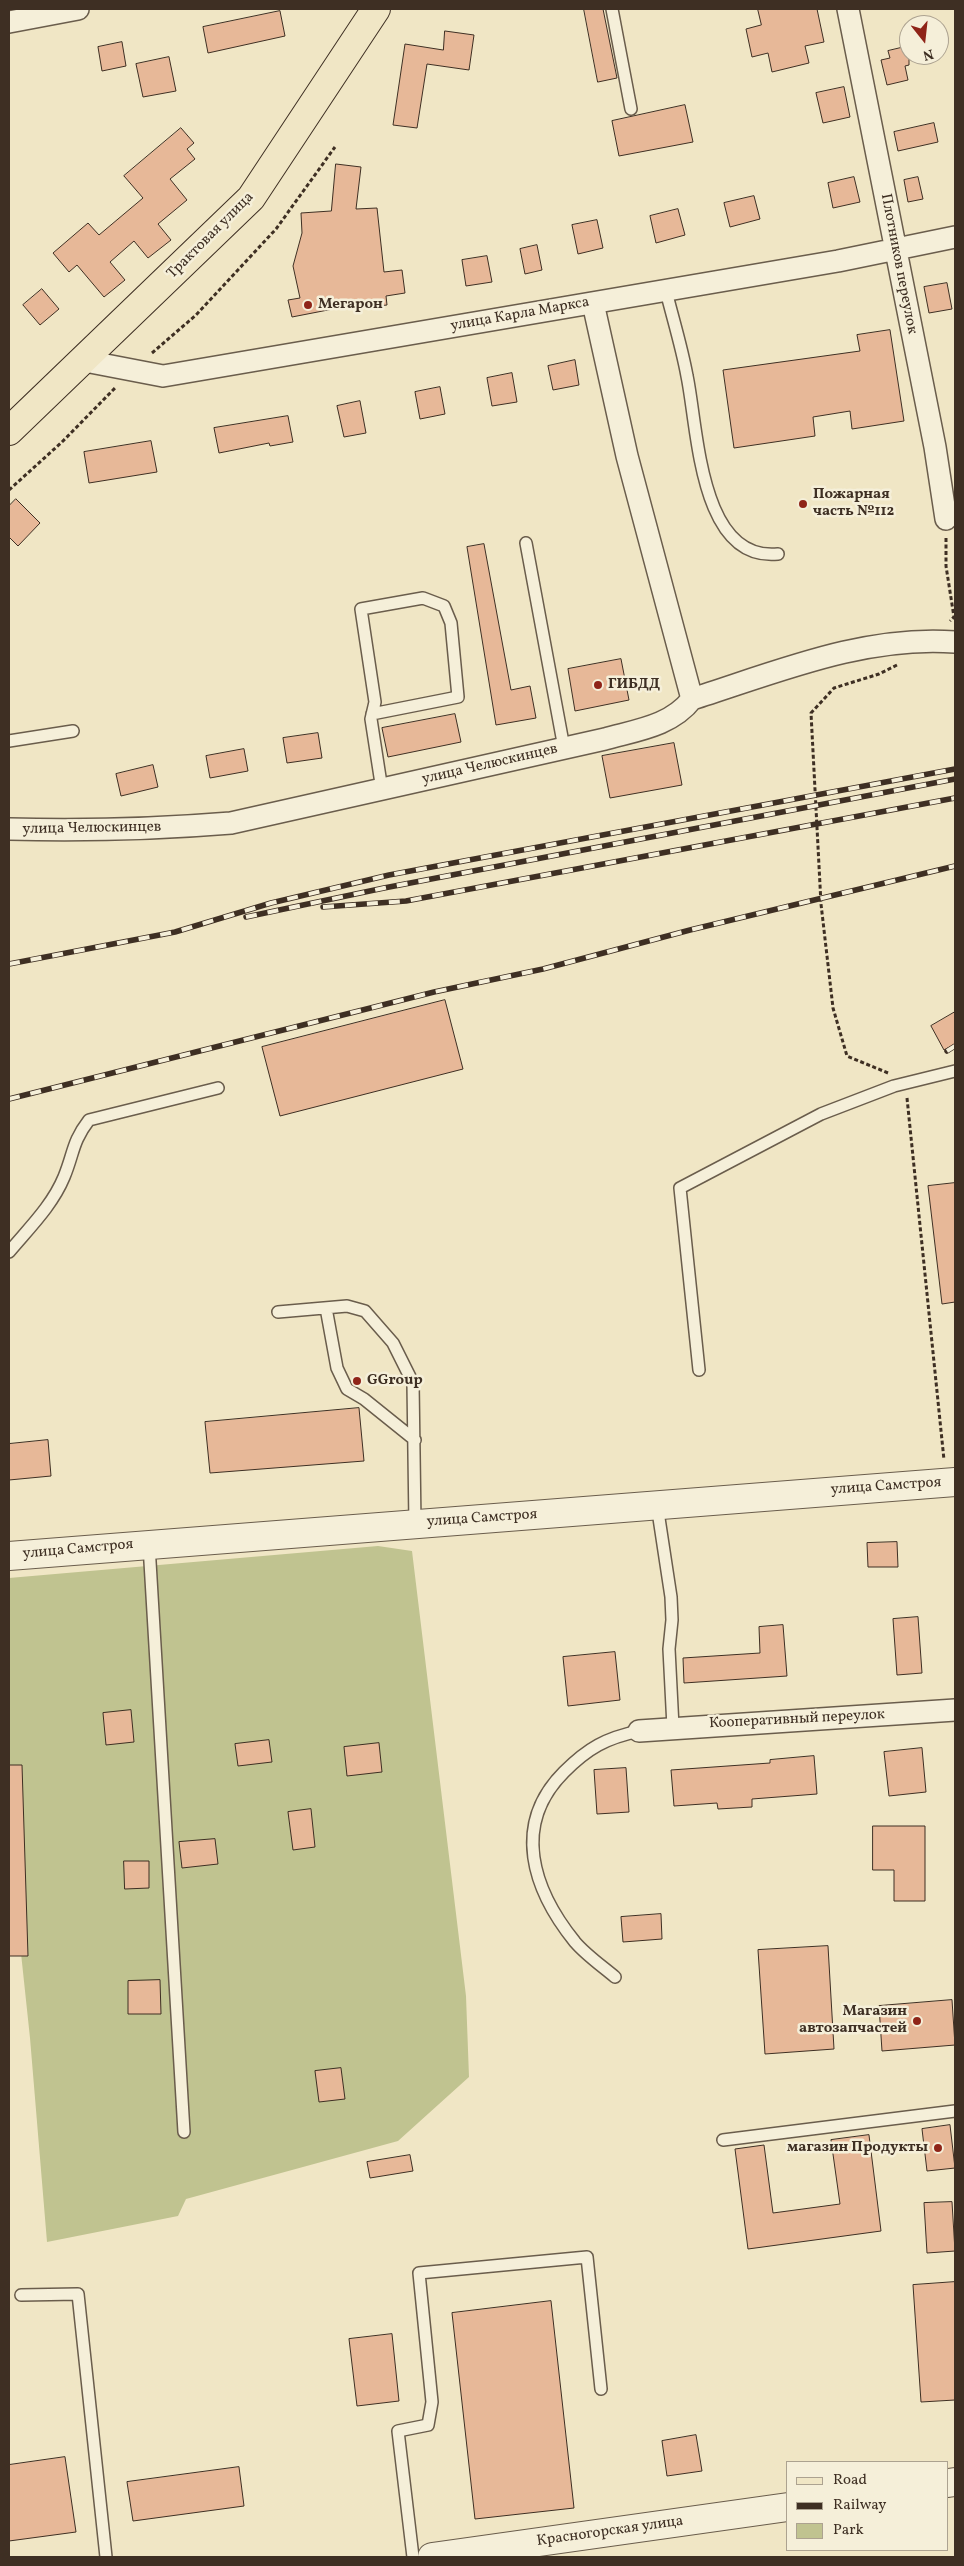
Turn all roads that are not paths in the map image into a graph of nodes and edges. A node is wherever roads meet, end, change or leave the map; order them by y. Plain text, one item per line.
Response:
1 (78, 9) edge
2 (376, 9) edge
3 (612, 9) edge
4 (848, 9) edge
5 (9, 22) edge
6 (631, 109) dead end
7 (955, 237) edge
8 (895, 248) junction
9 (666, 291) junction
10 (593, 303) junction
11 (85, 361) junction
12 (9, 431) edge
13 (946, 519) road end
14 (526, 543) dead end
15 (778, 554) dead end
16 (955, 642) edge
17 (692, 699) junction
18 (372, 714) junction
19 (73, 731) dead end
20 (9, 741) edge
21 (564, 748) junction
22 (382, 790) junction
23 (9, 829) edge
24 (955, 1071) edge
25 (218, 1088) dead end
26 (9, 1252) edge
27 (326, 1308) junction
28 (278, 1312) dead end
29 (699, 1370) dead end
30 (415, 1440) junction
31 (951, 1475) edge
32 (955, 1487) edge
33 (657, 1505) junction
34 (415, 1524) junction
35 (149, 1544) junction
36 (9, 1556) edge
37 (955, 1710) edge
38 (673, 1727) junction
39 (639, 1731) joint
40 (615, 1977) dead end
41 (955, 2111) edge
42 (184, 2132) dead end
43 (723, 2140) dead end
44 (21, 2295) dead end
45 (601, 2389) dead end
46 (786, 2506) edge
47 (106, 2557) edge
48 (413, 2557) edge
49 (432, 2557) edge

1 - 5 street
2 - 11 main road, Трактовая улица
3 - 6 lane
4 - 8 street, Плотников переулок
7 - 8 street, улица Карла Маркса
8 - 9 street, улица Карла Маркса
8 - 13 street, Плотников переулок
9 - 10 street, улица Карла Маркса
9 - 15 lane
10 - 11 street, улица Карла Маркса
10 - 17 street
11 - 12 main road, Трактовая улица
14 - 21 lane
16 - 17 street, улица Челюскинцев
17 - 21 street, улица Челюскинцев
18 - 18 lane
18 - 22 lane
19 - 20 lane
21 - 22 street, улица Челюскинцев
22 - 23 street, улица Челюскинцев
24 - 29 lane
25 - 26 lane
27 - 28 lane
27 - 30 lane
27 - 30 lane
30 - 34 lane
31 - 32 street
31 - 33 street, улица Самстроя
33 - 34 street, улица Самстроя
33 - 38 lane
34 - 35 street, улица Самстроя
35 - 36 street, улица Самстроя
35 - 42 lane
37 - 38 street, Кооперативный переулок
38 - 39 street, Кооперативный переулок
39 - 40 lane
41 - 43 lane
44 - 47 lane
45 - 48 lane
46 - 49 street, Красногорская улица

